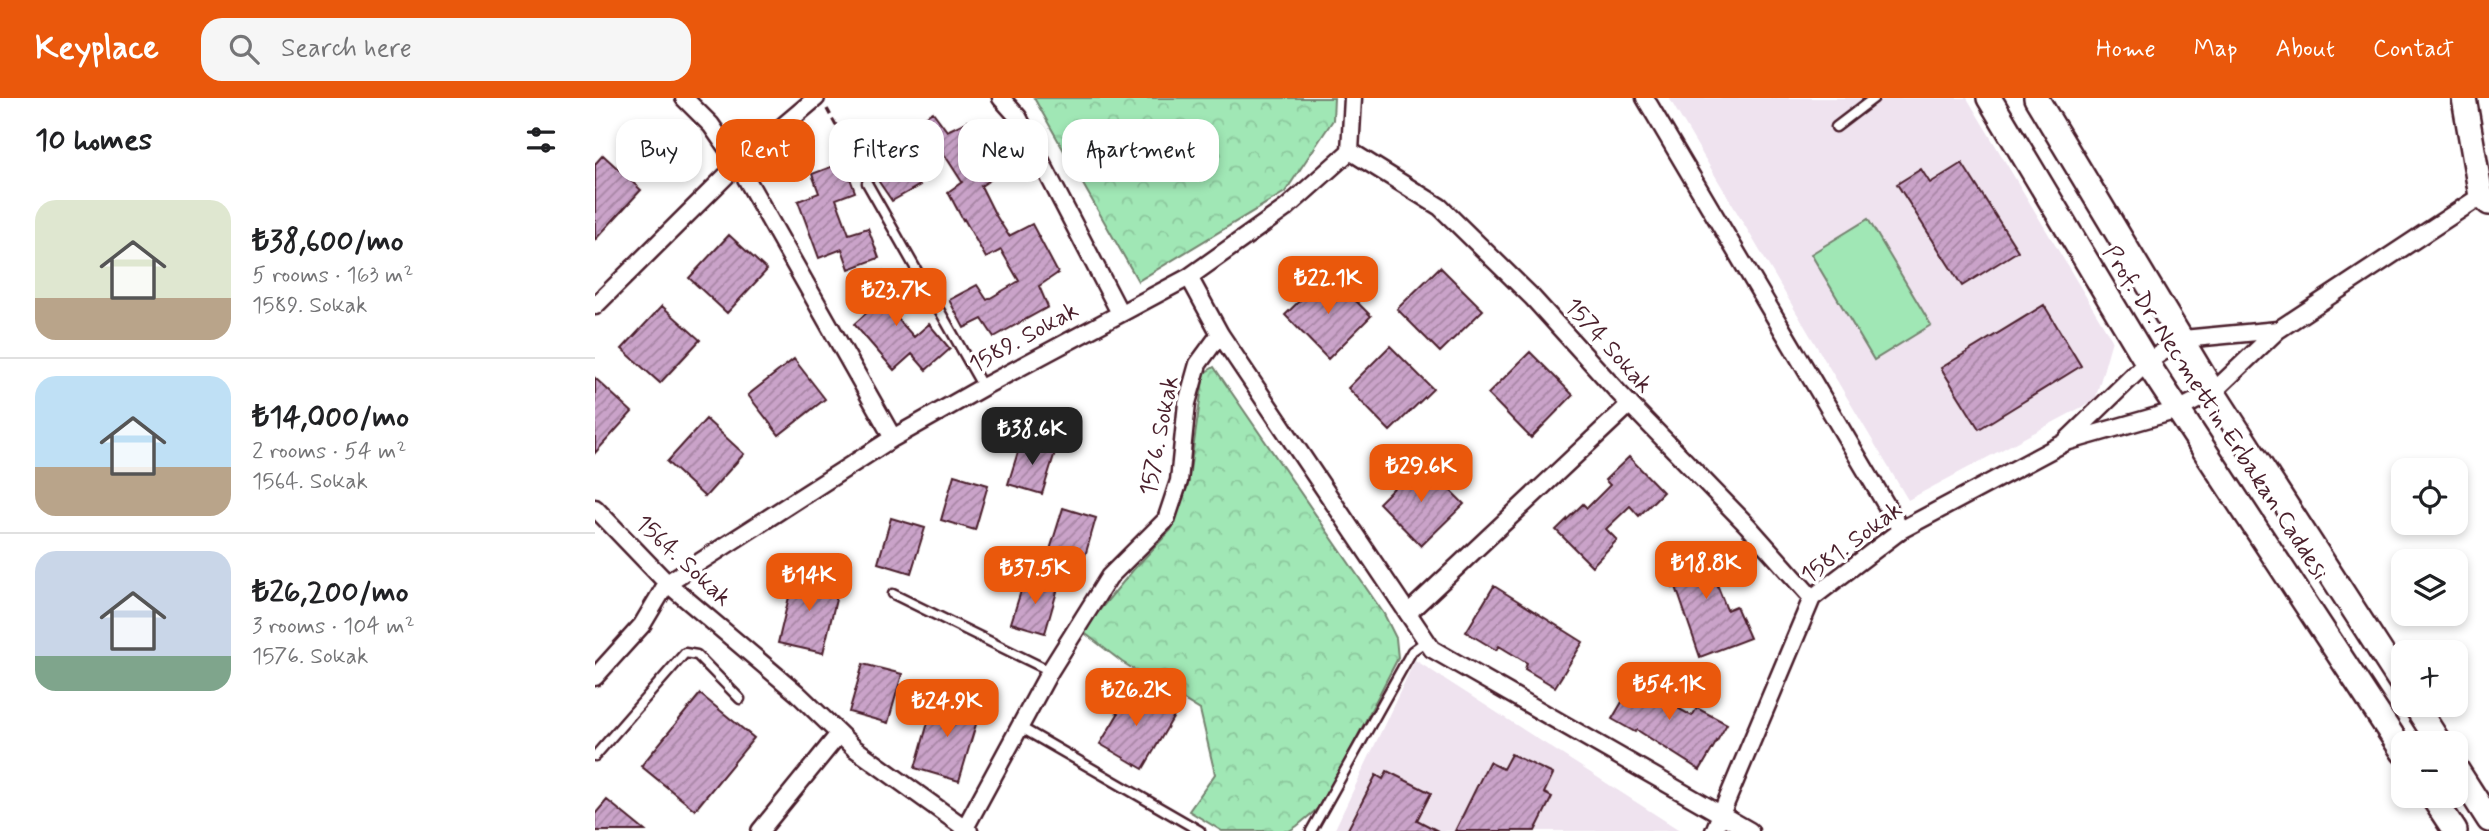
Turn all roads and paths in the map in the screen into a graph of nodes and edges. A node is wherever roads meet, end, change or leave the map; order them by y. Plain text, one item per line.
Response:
1 (684, 98) edge
2 (1001, 98) edge
3 (1353, 98) edge
4 (1645, 98) edge
5 (1874, 98) edge
6 (1989, 98) edge
7 (2036, 98) edge
8 (2464, 98) edge
9 (821, 103) edge
10 (799, 119) edge
11 (1836, 127) dead end
12 (716, 132) edge
13 (1350, 150) junction
14 (718, 182) edge
15 (748, 182) edge
16 (867, 183) joint
17 (2485, 200) edge
18 (1189, 277) junction
19 (595, 306) edge
20 (1120, 313) junction
21 (2279, 330) junction
22 (1220, 334) junction
23 (2183, 339) junction
24 (2147, 362) junction
25 (983, 387) junction
26 (2213, 392) junction
27 (1630, 404) junction
28 (2178, 410) junction
29 (893, 438) junction
30 (2066, 442) junction
31 (595, 508) edge
32 (1901, 530) junction
33 (667, 583) junction
34 (893, 594) dead end
35 (1812, 598) junction
36 (1408, 613) junction
37 (1426, 640) junction
38 (2391, 667) edge
39 (1051, 671) junction
40 (595, 677) edge
41 (740, 699) dead end
42 (1020, 727) junction
43 (839, 734) junction
44 (2391, 734) edge
45 (595, 756) edge
46 (2468, 788) edge
47 (2440, 808) edge
48 (1721, 814) junction
49 (2489, 820) edge
50 (967, 830) edge
51 (760, 831) edge
52 (1200, 831) edge
53 (1311, 831) edge
54 (1714, 831) edge
55 (1750, 831) edge
56 (2455, 831) edge

1 - 12 street
2 - 20 street
3 - 13 street
4 - 32 street
5 - 11 lane
6 - 24 main road, Prof. Dr. Necmettin Erbakan Caddesi
7 - 23 main road, Prof. Dr. Necmettin Erbakan Caddesi
8 - 17 main road
9 - 10 street
9 - 16 path
13 - 18 street, 1589. Sokak
13 - 27 street, 1574 Sokak
14 - 19 street
15 - 29 street
16 - 25 lane
17 - 21 street
18 - 20 street, 1589. Sokak
18 - 22 street
20 - 25 street, 1589. Sokak
21 - 23 street
21 - 26 street
22 - 36 street
22 - 39 street, 1576. Sokak
23 - 24 street
23 - 26 main road, Prof. Dr. Necmettin Erbakan Caddesi
24 - 28 main road, Prof. Dr. Necmettin Erbakan Caddesi
24 - 30 street
25 - 29 street, 1589. Sokak
26 - 28 street
26 - 38 main road, Prof. Dr. Necmettin Erbakan Caddesi
27 - 35 street, 1574 Sokak
27 - 36 street
28 - 30 street
28 - 44 main road, Prof. Dr. Necmettin Erbakan Caddesi
29 - 33 street, 1589. Sokak
30 - 32 street, 1581. Sokak
31 - 33 street, 1564. Sokak
32 - 35 street, 1581. Sokak
33 - 40 street
33 - 43 street, 1564. Sokak
34 - 39 lane
35 - 48 street, 1581. Sokak
36 - 37 street
37 - 48 street
37 - 53 lane
39 - 42 street, 1576. Sokak
41 - 45 lane
42 - 50 street, 1576. Sokak
42 - 52 lane
43 - 50 street, 1564. Sokak
43 - 51 street
46 - 49 main road
47 - 56 main road
48 - 54 street, 1581. Sokak
48 - 55 street

